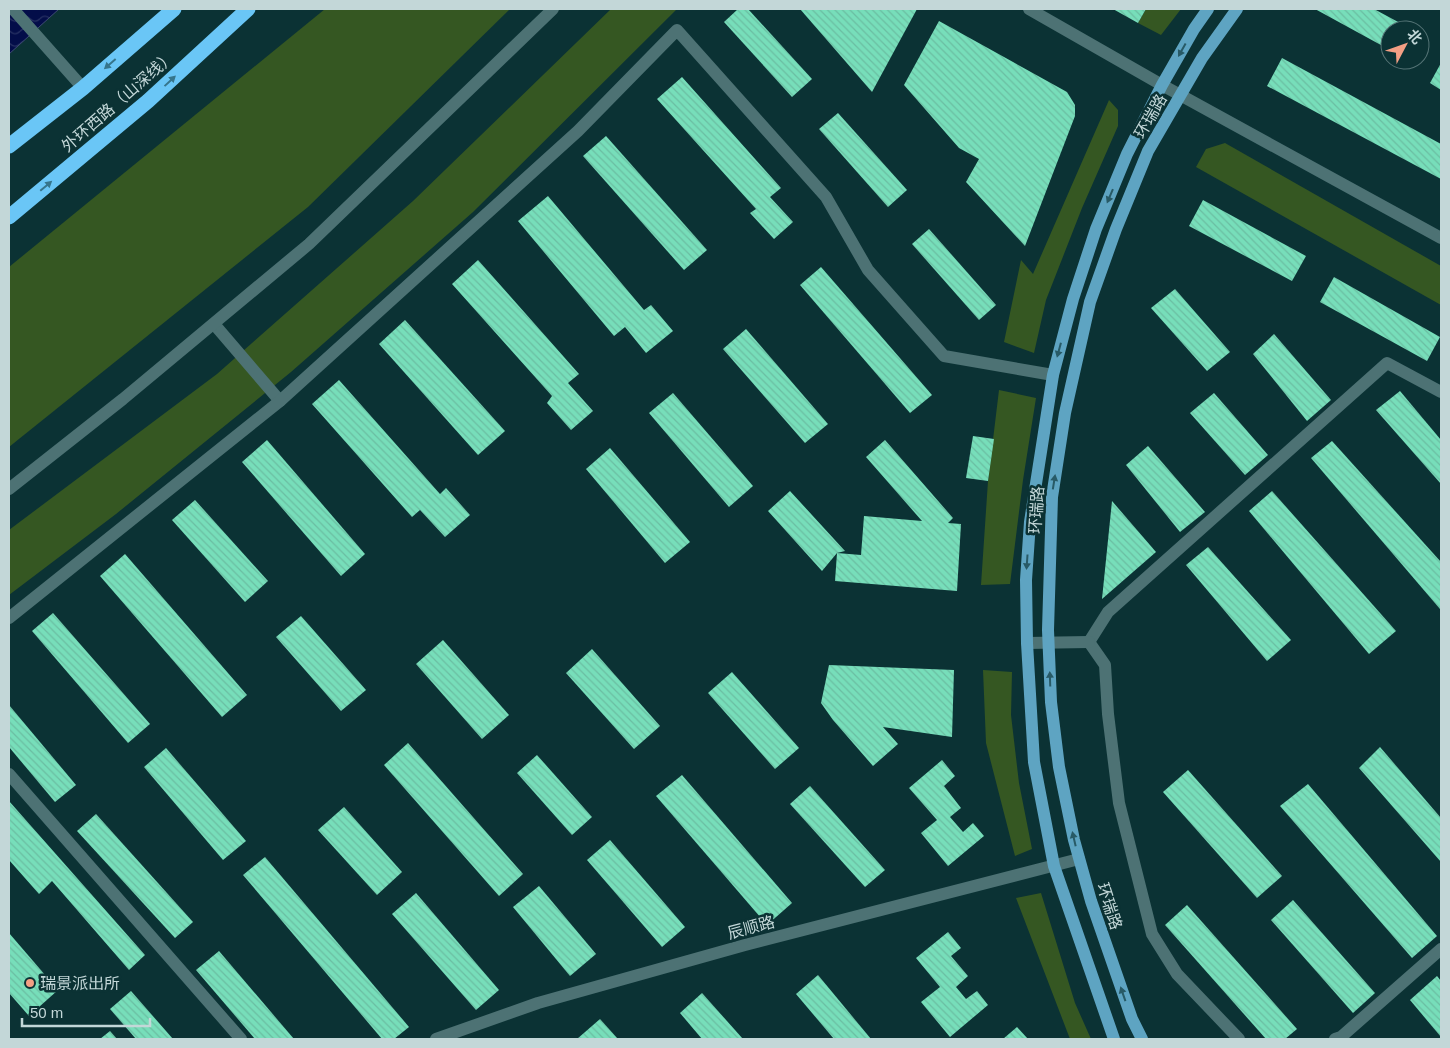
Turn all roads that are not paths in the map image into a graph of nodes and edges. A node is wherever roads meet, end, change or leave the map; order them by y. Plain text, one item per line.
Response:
1 (13, 9) edge
2 (174, 9) edge
3 (248, 9) edge
4 (553, 9) edge
5 (1029, 9) edge
6 (1208, 9) edge
7 (1237, 9) edge
8 (1162, 86) junction
9 (83, 88) junction
10 (1180, 96) junction
11 (9, 146) edge
12 (9, 217) edge
13 (1441, 238) edge
14 (214, 324) junction
15 (1053, 375) junction
16 (1441, 392) edge
17 (280, 401) junction
18 (9, 489) edge
19 (9, 618) edge
20 (1088, 642) junction
21 (1027, 643) junction
22 (1049, 643) junction
23 (9, 774) edge
24 (1079, 859) junction
25 (1054, 866) junction
26 (1441, 949) edge
27 (241, 1039) edge
28 (436, 1039) edge
29 (1114, 1039) edge
30 (1142, 1039) edge
31 (1239, 1039) edge
32 (1335, 1039) edge

1 - 9 street
2 -> 9 highway, 外环西路（山深线）
12 -> 3 highway, 外环西路（山深线）
4 - 14 street
5 - 8 street
6 -> 8 main road, 环瑞路
7 - 10 main road, 环瑞路
8 - 10 street
8 -> 15 main road, 环瑞路
9 - 11 highway, 外环西路（山深线）
10 - 13 street
22 -> 10 main road, 环瑞路
14 - 17 street
14 - 18 street
15 - 17 street
15 -> 21 main road, 环瑞路
16 - 20 street
17 - 19 street
20 - 22 street
20 - 31 street
21 - 22 street
21 - 25 main road, 环瑞路
24 -> 22 main road, 环瑞路
23 - 27 street
24 - 25 street, 辰顺路
30 -> 24 main road, 环瑞路
25 - 28 street, 辰顺路
25 - 29 main road, 环瑞路
26 - 32 street

